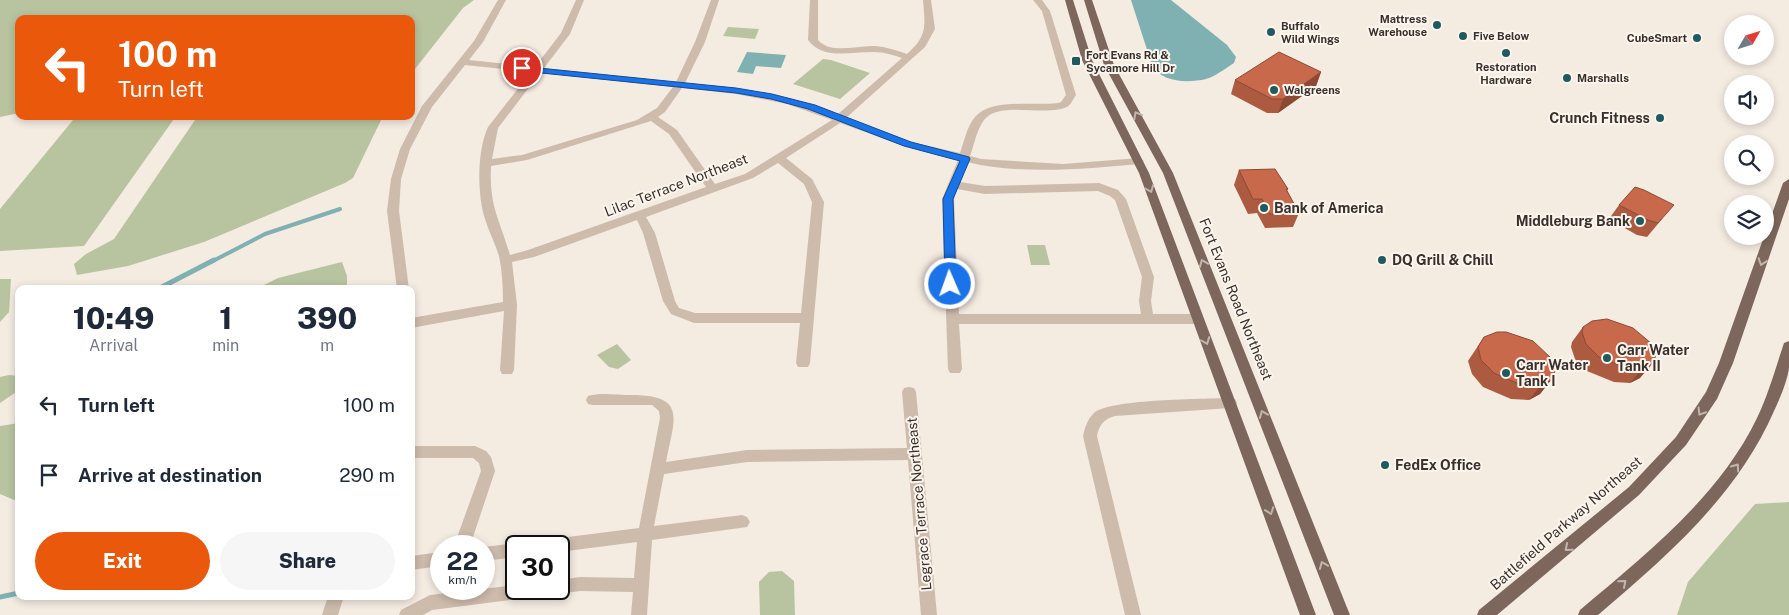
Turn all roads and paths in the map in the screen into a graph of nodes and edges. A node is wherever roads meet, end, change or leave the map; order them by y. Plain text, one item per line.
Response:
1 (580, 0) edge
2 (715, 0) edge
3 (814, 0) edge
4 (927, 0) edge
5 (1038, 0) edge
6 (1069, 0) edge
7 (1088, 0) edge
8 (500, 2) edge
9 (908, 57) junction
10 (463, 62) junction
11 (538, 70) junction
12 (677, 84) junction
13 (652, 116) junction
14 (839, 118) junction
15 (778, 158) junction
16 (965, 159) junction
17 (1139, 161) junction
18 (486, 163) junction
19 (1789, 183) edge
20 (955, 184) junction
21 (713, 190) junction
22 (640, 216) junction
23 (506, 260) junction
24 (402, 285) edge
25 (511, 305) junction
26 (807, 318) junction
27 (952, 319) junction
28 (1198, 319) junction
29 (1148, 320) junction
30 (415, 322) edge
31 (1789, 346) edge
32 (804, 363) dead end
33 (955, 369) dead end
34 (507, 370) dead end
35 (909, 392) dead end
36 (593, 400) dead end
37 (1230, 403) junction
38 (415, 452) edge
39 (914, 454) junction
40 (657, 469) junction
41 (742, 522) dead end
42 (466, 535) edge
43 (645, 535) junction
44 (570, 544) edge
45 (430, 560) edge
46 (415, 562) edge
47 (570, 585) edge
48 (640, 585) junction
49 (505, 594) edge
50 (335, 600) edge
51 (1342, 614) edge
52 (330, 615) edge
53 (407, 615) edge
54 (639, 615) edge
55 (929, 615) edge
56 (1133, 615) edge
57 (1308, 615) edge
58 (1485, 615) edge
59 (1586, 615) edge

1 - 11 street
2 - 12 street
3 - 9 street
4 - 9 street, Lilac Terrace Northeast
5 - 16 street
6 - 17 main road
51 -> 7 main road, Fort Evans Road Northeast
8 - 10 street
9 - 14 street, Lilac Terrace Northeast
10 - 11 street
10 - 24 street
11 - 12 street
11 - 18 street
12 - 13 street
12 - 14 street
13 - 18 street
13 - 21 street
14 - 15 street, Lilac Terrace Northeast
14 - 16 street
15 - 21 street, Lilac Terrace Northeast
15 - 26 street
16 - 17 street
16 - 20 street
17 -> 28 main road
18 - 23 street
19 -> 58 main road, Battlefield Parkway Northeast
20 - 27 street
20 - 29 street
21 - 22 street, Lilac Terrace Northeast
22 - 23 street, Lilac Terrace Northeast
22 - 26 street
23 - 25 street
25 - 30 street
25 - 34 street
26 - 32 street
27 - 29 street
27 - 33 street
28 - 29 street
28 -> 37 main road
59 -> 31 main road
35 - 39 street, Legrace Terrace Northeast
36 - 40 street
37 - 56 street
37 -> 57 main road
38 - 42 street
39 - 40 street
39 - 55 street, Legrace Terrace Northeast
40 - 43 street
41 - 43 street
43 - 44 street
43 - 48 street
45 - 46 street
47 - 48 street
48 - 54 street
49 - 53 street
50 - 52 street

